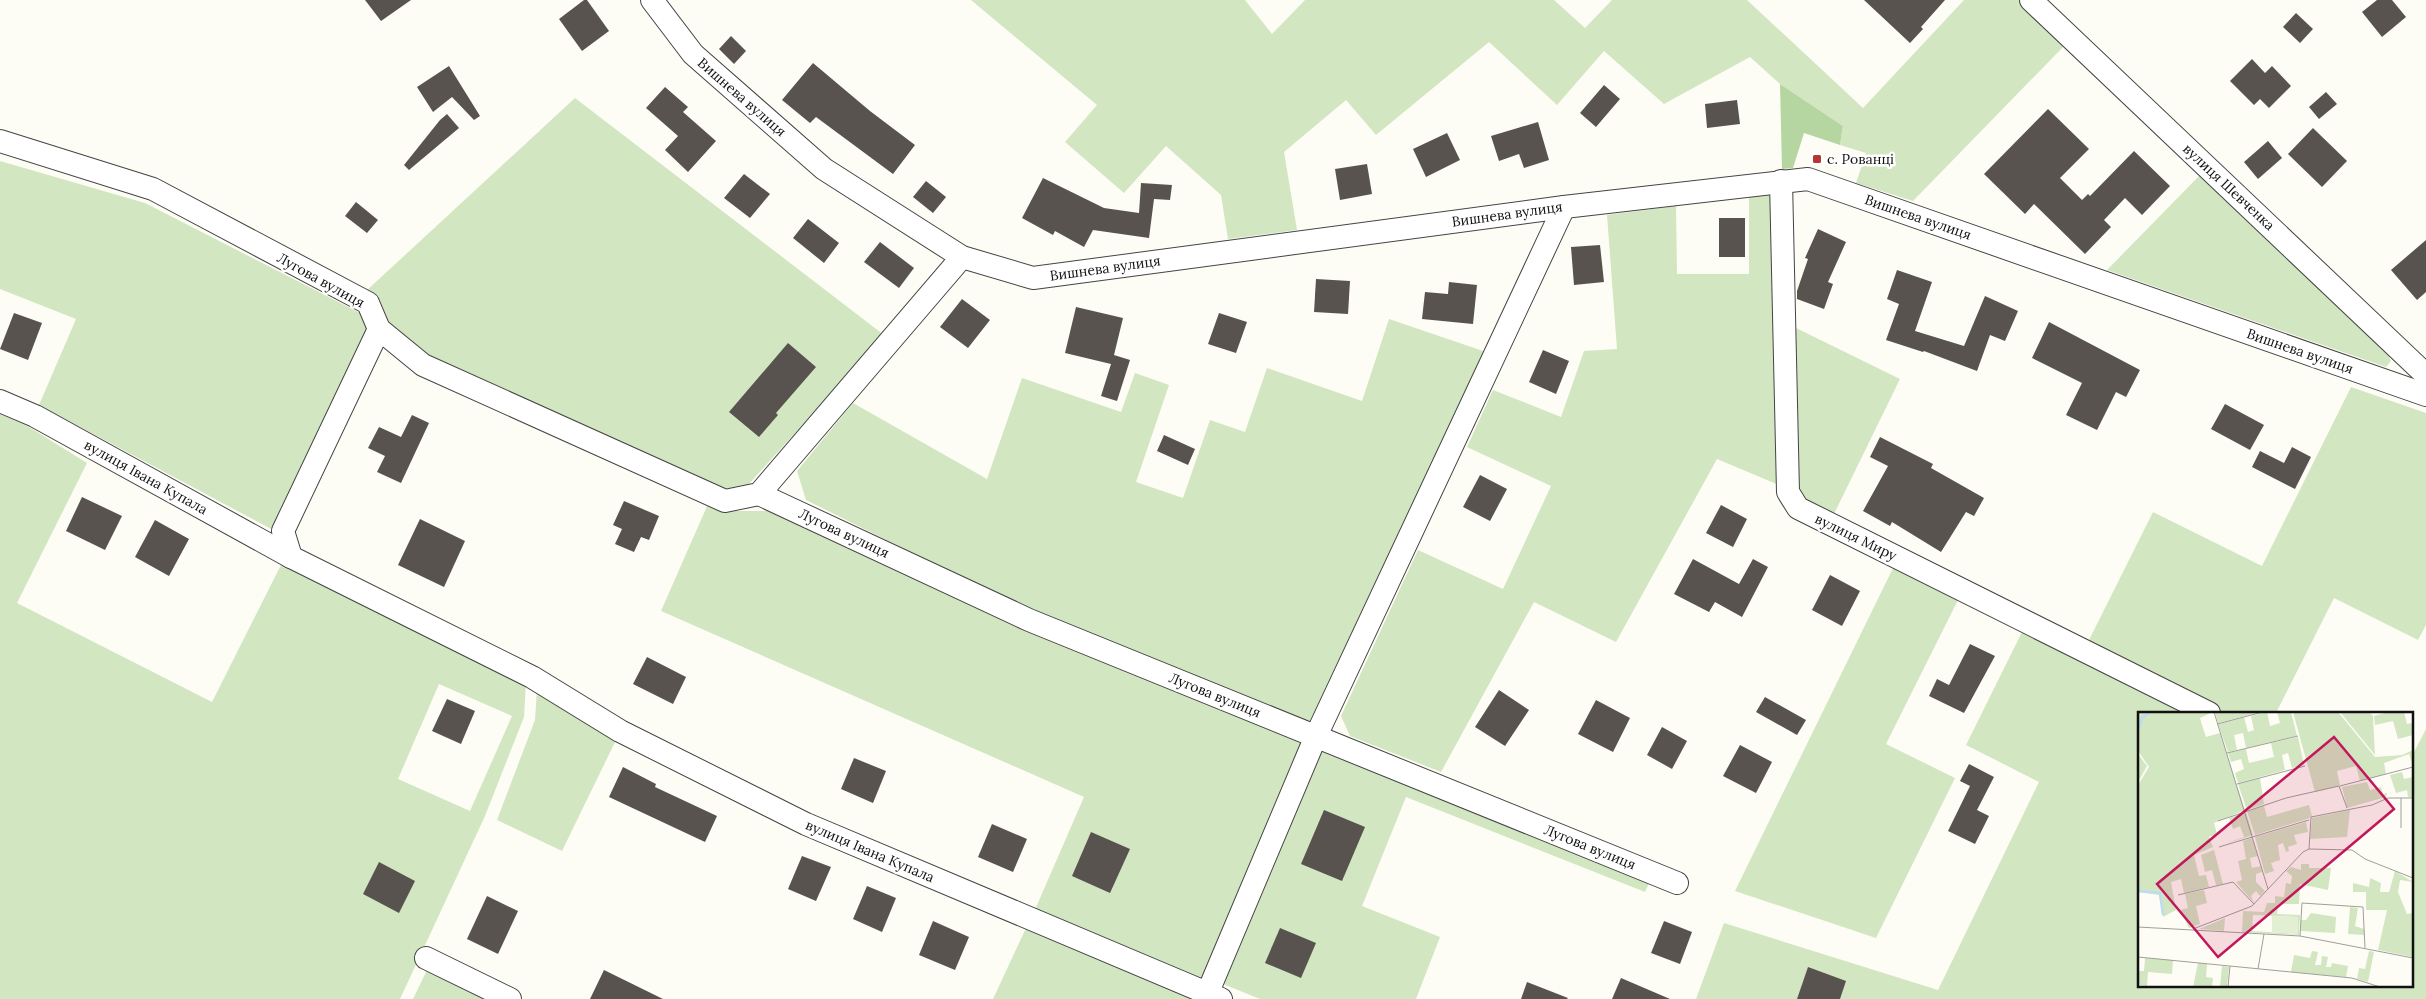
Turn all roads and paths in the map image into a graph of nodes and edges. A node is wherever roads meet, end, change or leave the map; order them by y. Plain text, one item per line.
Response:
1 (652, 0) edge
2 (2031, 0) edge
3 (0, 142) edge
4 (1782, 181) junction
5 (1564, 207) junction
6 (962, 257) junction
7 (379, 329) junction
8 (2426, 375) edge
9 (2426, 395) edge
10 (0, 401) edge
11 (759, 494) junction
12 (291, 557) junction
13 (2207, 712) edge
14 (1316, 736) junction
15 (1677, 882) dead end
16 (426, 958) dead end
17 (1211, 997) edge
18 (510, 999) edge

1 - 6 street, Вишнева вулиця
2 - 8 street, вулиця Шевченка
3 - 7 street, Лугова вулиця
4 - 5 street, Вишнева вулиця
4 - 9 street, Вишнева вулиця
4 - 13 street, вулиця Миру
5 - 6 street, Вишнева вулиця
5 - 14 street
6 - 11 street
7 - 11 street, Лугова вулиця
7 - 12 street
10 - 12 street, вулиця Івана Купала
11 - 14 street, Лугова вулиця
12 - 17 street, вулиця Івана Купала
14 - 15 street, Лугова вулиця
14 - 17 street
16 - 18 street

